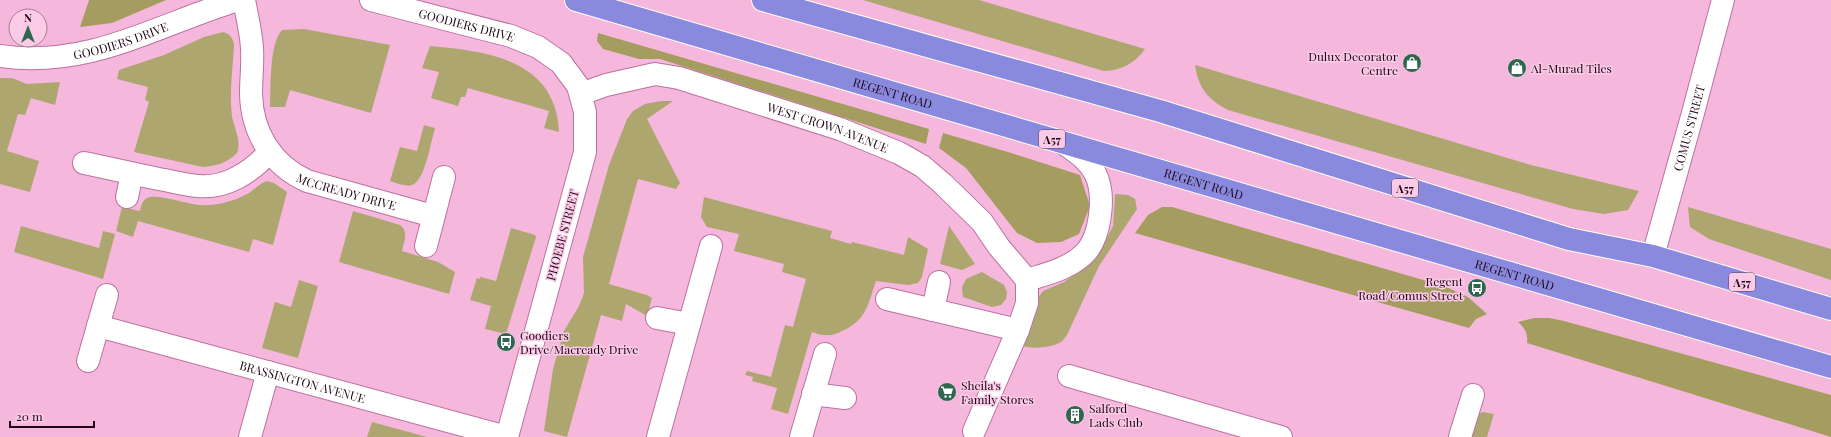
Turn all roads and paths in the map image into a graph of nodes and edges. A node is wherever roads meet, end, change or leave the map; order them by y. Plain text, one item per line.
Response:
1 (238, 0) edge
2 (244, 0) edge
3 (371, 0) edge
4 (576, 0) edge
5 (763, 0) edge
6 (1723, 0) edge
7 (538, 46) joint
8 (0, 56) edge
9 (581, 94) junction
10 (1060, 141) junction
11 (269, 152) junction
12 (84, 162) dead end
13 (132, 174) junction
14 (444, 178) dead end
15 (127, 197) dead end
16 (433, 216) junction
17 (426, 246) dead end
18 (711, 246) dead end
19 (1653, 256) junction
20 (1027, 280) junction
21 (939, 282) dead end
22 (107, 295) dead end
23 (887, 299) dead end
24 (1831, 309) edge
25 (933, 310) junction
26 (657, 318) dead end
27 (689, 324) junction
28 (98, 326) junction
29 (1018, 330) junction
30 (825, 354) dead end
31 (88, 361) dead end
32 (1831, 367) edge
33 (268, 372) junction
34 (1069, 376) dead end
35 (813, 394) junction
36 (1473, 395) dead end
37 (845, 398) dead end
38 (1220, 428) edge
39 (974, 431) dead end
40 (250, 437) edge
41 (507, 437) edge
42 (658, 437) edge
43 (801, 437) edge
44 (1281, 437) edge
45 (1460, 437) edge

1 - 8 street, GOODIERS DRIVE
2 - 11 street, MCCREADY DRIVE
3 - 7 street, GOODIERS DRIVE
4 - 10 highway, REGENT ROAD / A57
5 - 19 highway, A57
6 - 19 street, COMUS STREET
7 - 9 street, PHOEBE STREET
9 - 20 street, WEST CROWN AVENUE
9 - 41 street, PHOEBE STREET
10 - 20 street
10 - 32 highway, REGENT ROAD / A57
11 - 13 street
11 - 16 street, MCCREADY DRIVE
12 - 13 street
13 - 15 street
14 - 16 street
16 - 17 street
18 - 27 street
19 - 24 highway, A57
20 - 29 street
21 - 25 street
22 - 28 street
23 - 25 street
25 - 29 street
26 - 27 street
27 - 42 street
28 - 31 street
28 - 33 street, BRASSINGTON AVENUE
29 - 39 street
30 - 35 street
33 - 40 street
33 - 41 street, BRASSINGTON AVENUE
34 - 38 street
35 - 37 street
35 - 43 street
36 - 45 street
38 - 44 street

